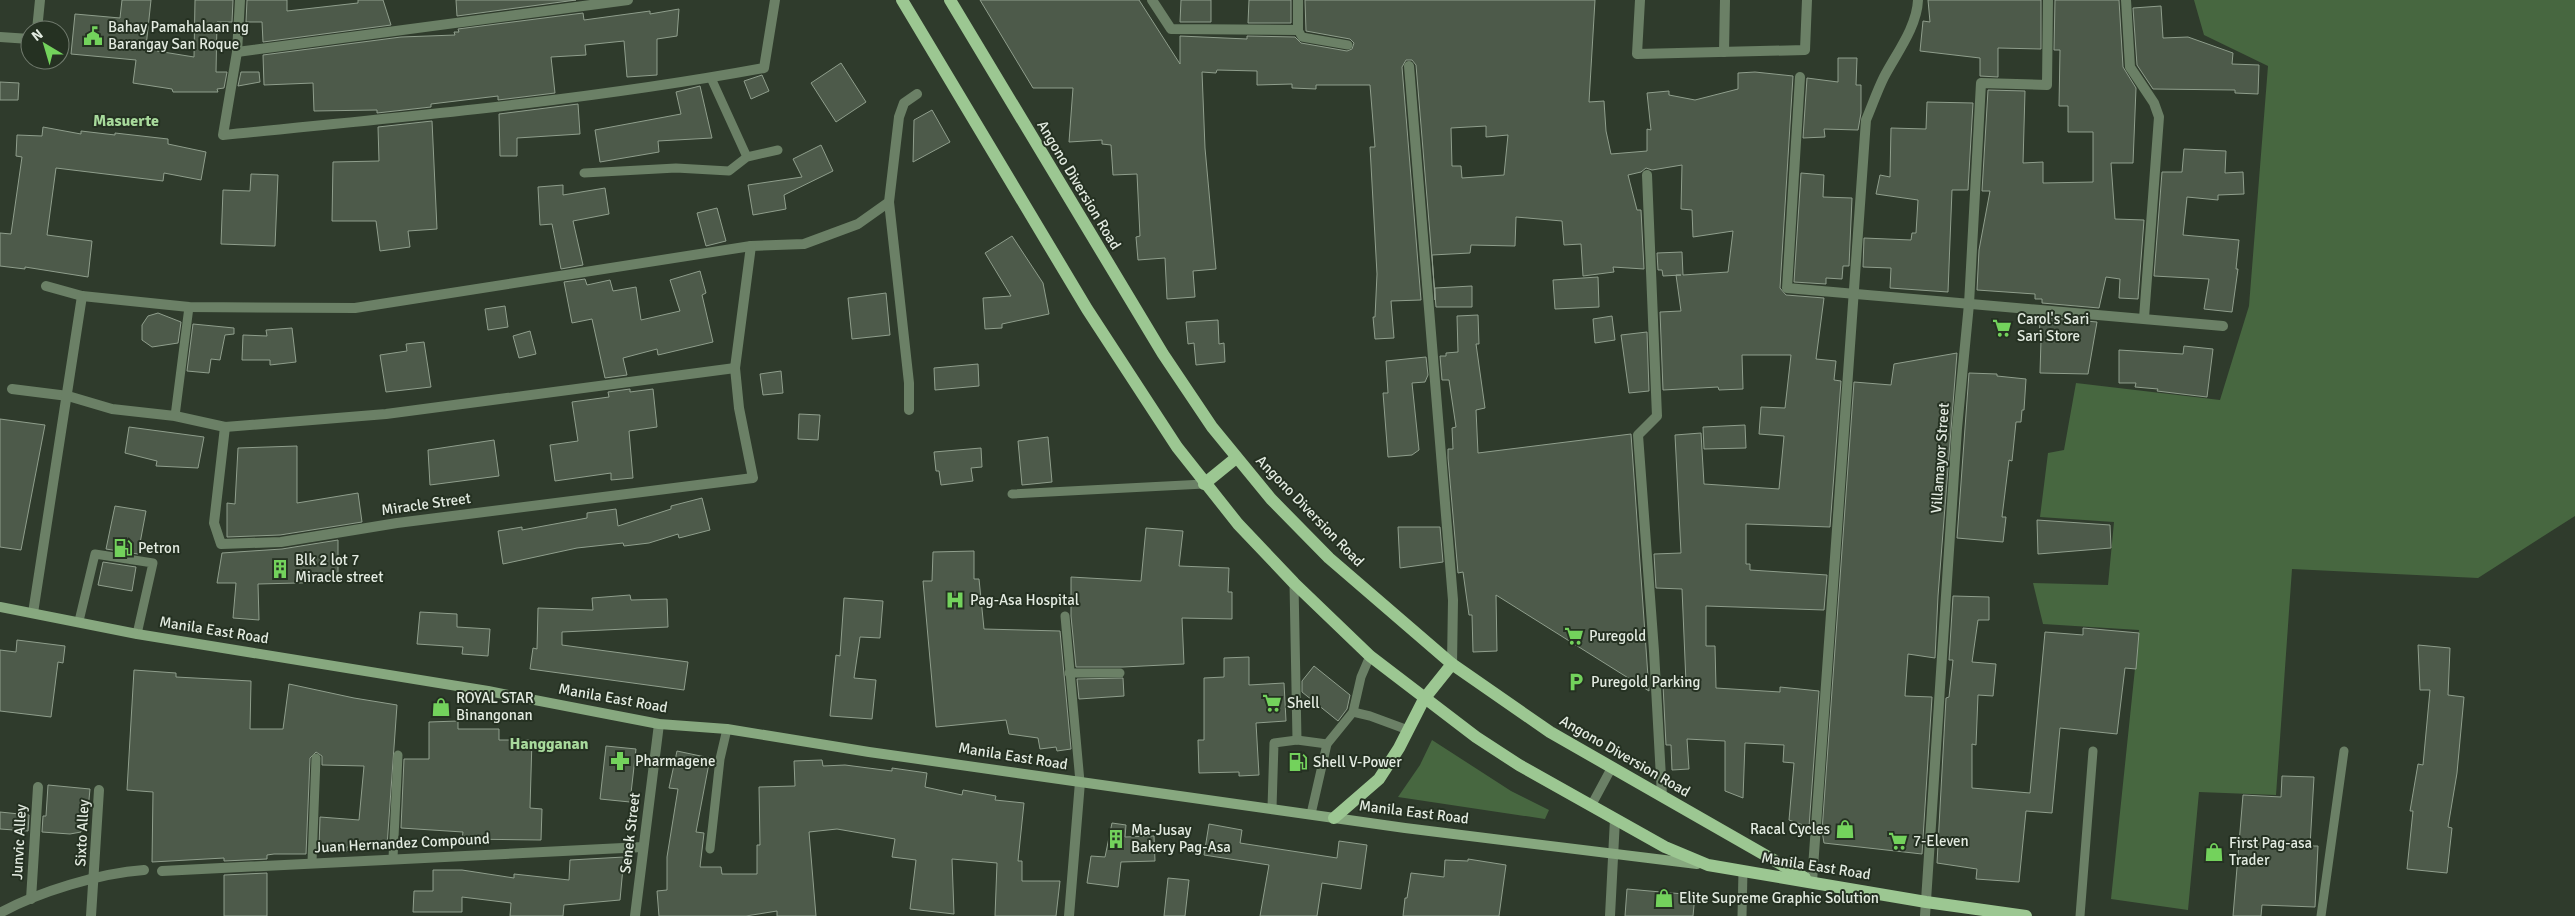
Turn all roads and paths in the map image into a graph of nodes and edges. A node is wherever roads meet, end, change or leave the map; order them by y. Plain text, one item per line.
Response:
1 (40, 0) edge
2 (240, 0) edge
3 (628, 0) edge
4 (775, 0) edge
5 (902, 0) edge
6 (950, 0) edge
7 (1152, 0) edge
8 (1298, 0) edge
9 (1640, 0) edge
10 (1725, 0) edge
11 (1807, 0) edge
12 (1918, 0) edge
13 (2048, 0) edge
14 (2126, 0) edge
15 (39, 20) edge
16 (1298, 30) junction
17 (0, 37) edge
18 (20, 38) edge
19 (1348, 45) dead end
20 (237, 52) junction
21 (1724, 52) junction
22 (1409, 66) dead end
23 (1800, 76) dead end
24 (711, 78) junction
25 (917, 94) dead end
26 (778, 150) dead end
27 (747, 157) junction
28 (584, 173) dead end
29 (1647, 175) dead end
30 (889, 202) junction
31 (751, 246) junction
32 (46, 286) dead end
33 (1854, 293) junction
34 (82, 296) junction
35 (1969, 304) junction
36 (189, 307) junction
37 (2144, 318) junction
38 (2223, 326) dead end
39 (735, 368) junction
40 (12, 389) dead end
41 (68, 396) junction
42 (909, 410) dead end
43 (175, 416) junction
44 (225, 427) junction
45 (1236, 458) junction
46 (1204, 484) junction
47 (1012, 494) dead end
48 (1294, 583) junction
49 (0, 607) edge
50 (33, 613) junction
51 (1065, 616) dead end
52 (79, 621) junction
53 (137, 634) junction
54 (1370, 656) junction
55 (1452, 664) junction
56 (1069, 673) junction
57 (1120, 673) dead end
58 (1424, 699) junction
59 (1353, 712) junction
60 (659, 724) junction
61 (727, 729) junction
62 (1408, 730) junction
63 (1297, 740) junction
64 (1326, 744) junction
65 (2093, 751) dead end
66 (2344, 751) dead end
67 (398, 755) dead end
68 (316, 758) dead end
69 (1612, 767) junction
70 (1080, 782) junction
71 (38, 787) dead end
72 (99, 790) dead end
73 (1662, 796) junction
74 (1591, 806) junction
75 (1272, 808) junction
76 (1311, 814) junction
77 (1334, 818) junction
78 (1615, 819) junction
79 (643, 847) junction
80 (710, 849) dead end
81 (1612, 852) junction
82 (393, 858) junction
83 (312, 862) junction
84 (1708, 865) junction
85 (144, 870) dead end
86 (162, 871) dead end
87 (1743, 871) junction
88 (94, 878) junction
89 (1812, 882) junction
90 (31, 899) junction
91 (1926, 902) junction
92 (0, 913) edge
93 (91, 916) edge
94 (634, 916) edge
95 (1069, 916) edge
96 (1610, 916) edge
97 (1742, 916) edge
98 (1925, 916) edge
99 (2026, 916) edge
100 (2080, 916) edge
101 (2321, 916) edge

1 - 15 street
2 - 20 street
3 - 20 street
4 - 24 street
5 - 46 main road
6 - 45 main road, Angono Diversion Road
7 - 16 street
8 - 16 street
9 - 21 street
10 - 21 street
11 - 21 street
12 - 33 street
13 - 35 street, Villamayor Street
14 - 37 street
16 - 19 lane
17 - 18 street
20 - 24 street
22 - 55 street
23 - 33 street
24 - 27 lane
25 - 30 street
26 - 27 lane
27 - 28 lane
29 - 73 street
30 - 31 street
30 - 42 street
31 - 36 street
31 - 39 street
32 - 34 street
33 - 35 street
33 - 89 street
34 - 36 street
34 - 41 street
35 - 37 street
35 - 91 street, Villamayor Street
36 - 43 lane
37 - 38 street
39 - 44 street
39 - 44 street, Miracle Street
40 - 41 street
41 - 43 street
41 - 50 street
43 - 44 street
45 - 46 main road
45 - 55 main road, Angono Diversion Road
46 - 47 lane
46 - 48 main road
48 - 54 main road
48 - 63 lane
49 - 50 main road, Manila East Road
50 - 52 main road, Manila East Road
51 - 56 lane
52 - 53 main road, Manila East Road
52 - 53 lane
53 - 60 main road, Manila East Road
54 - 58 main road
54 - 59 lane
55 - 58 main road
55 - 69 main road, Angono Diversion Road
56 - 57 lane
56 - 70 lane
58 - 62 main road
58 - 74 main road
59 - 62 lane
59 - 64 lane
60 - 61 main road, Manila East Road
60 - 79 street, Senek Street
61 - 70 main road, Manila East Road
61 - 80 lane
62 - 77 main road
63 - 64 lane
63 - 75 lane
64 - 76 lane
65 - 100 lane
66 - 101 lane
67 - 82 lane
68 - 83 lane
69 - 73 main road, Angono Diversion Road
69 - 74 lane
70 - 75 main road, Manila East Road
70 - 95 street
71 - 90 street, Junvic Alley
72 - 88 street, Sixto Alley
73 - 89 main road, Angono Diversion Road
74 - 78 main road
75 - 76 main road, Manila East Road
76 - 77 main road, Manila East Road
77 - 81 main road, Manila East Road
78 - 81 street
78 - 84 main road
79 - 82 street, Juan Hernandez Compound
79 - 94 street, Senek Street
81 - 84 main road, Manila East Road
81 - 96 street
82 - 83 street, Juan Hernandez Compound
83 - 86 street, Juan Hernandez Compound
84 - 87 main road, Manila East Road
85 - 88 street
87 - 89 main road, Manila East Road
87 - 97 lane
88 - 90 street
88 - 93 street, Sixto Alley
89 - 91 main road, Manila East Road
90 - 92 street
91 - 98 street, Villamayor Street
91 - 99 main road, Manila East Road

